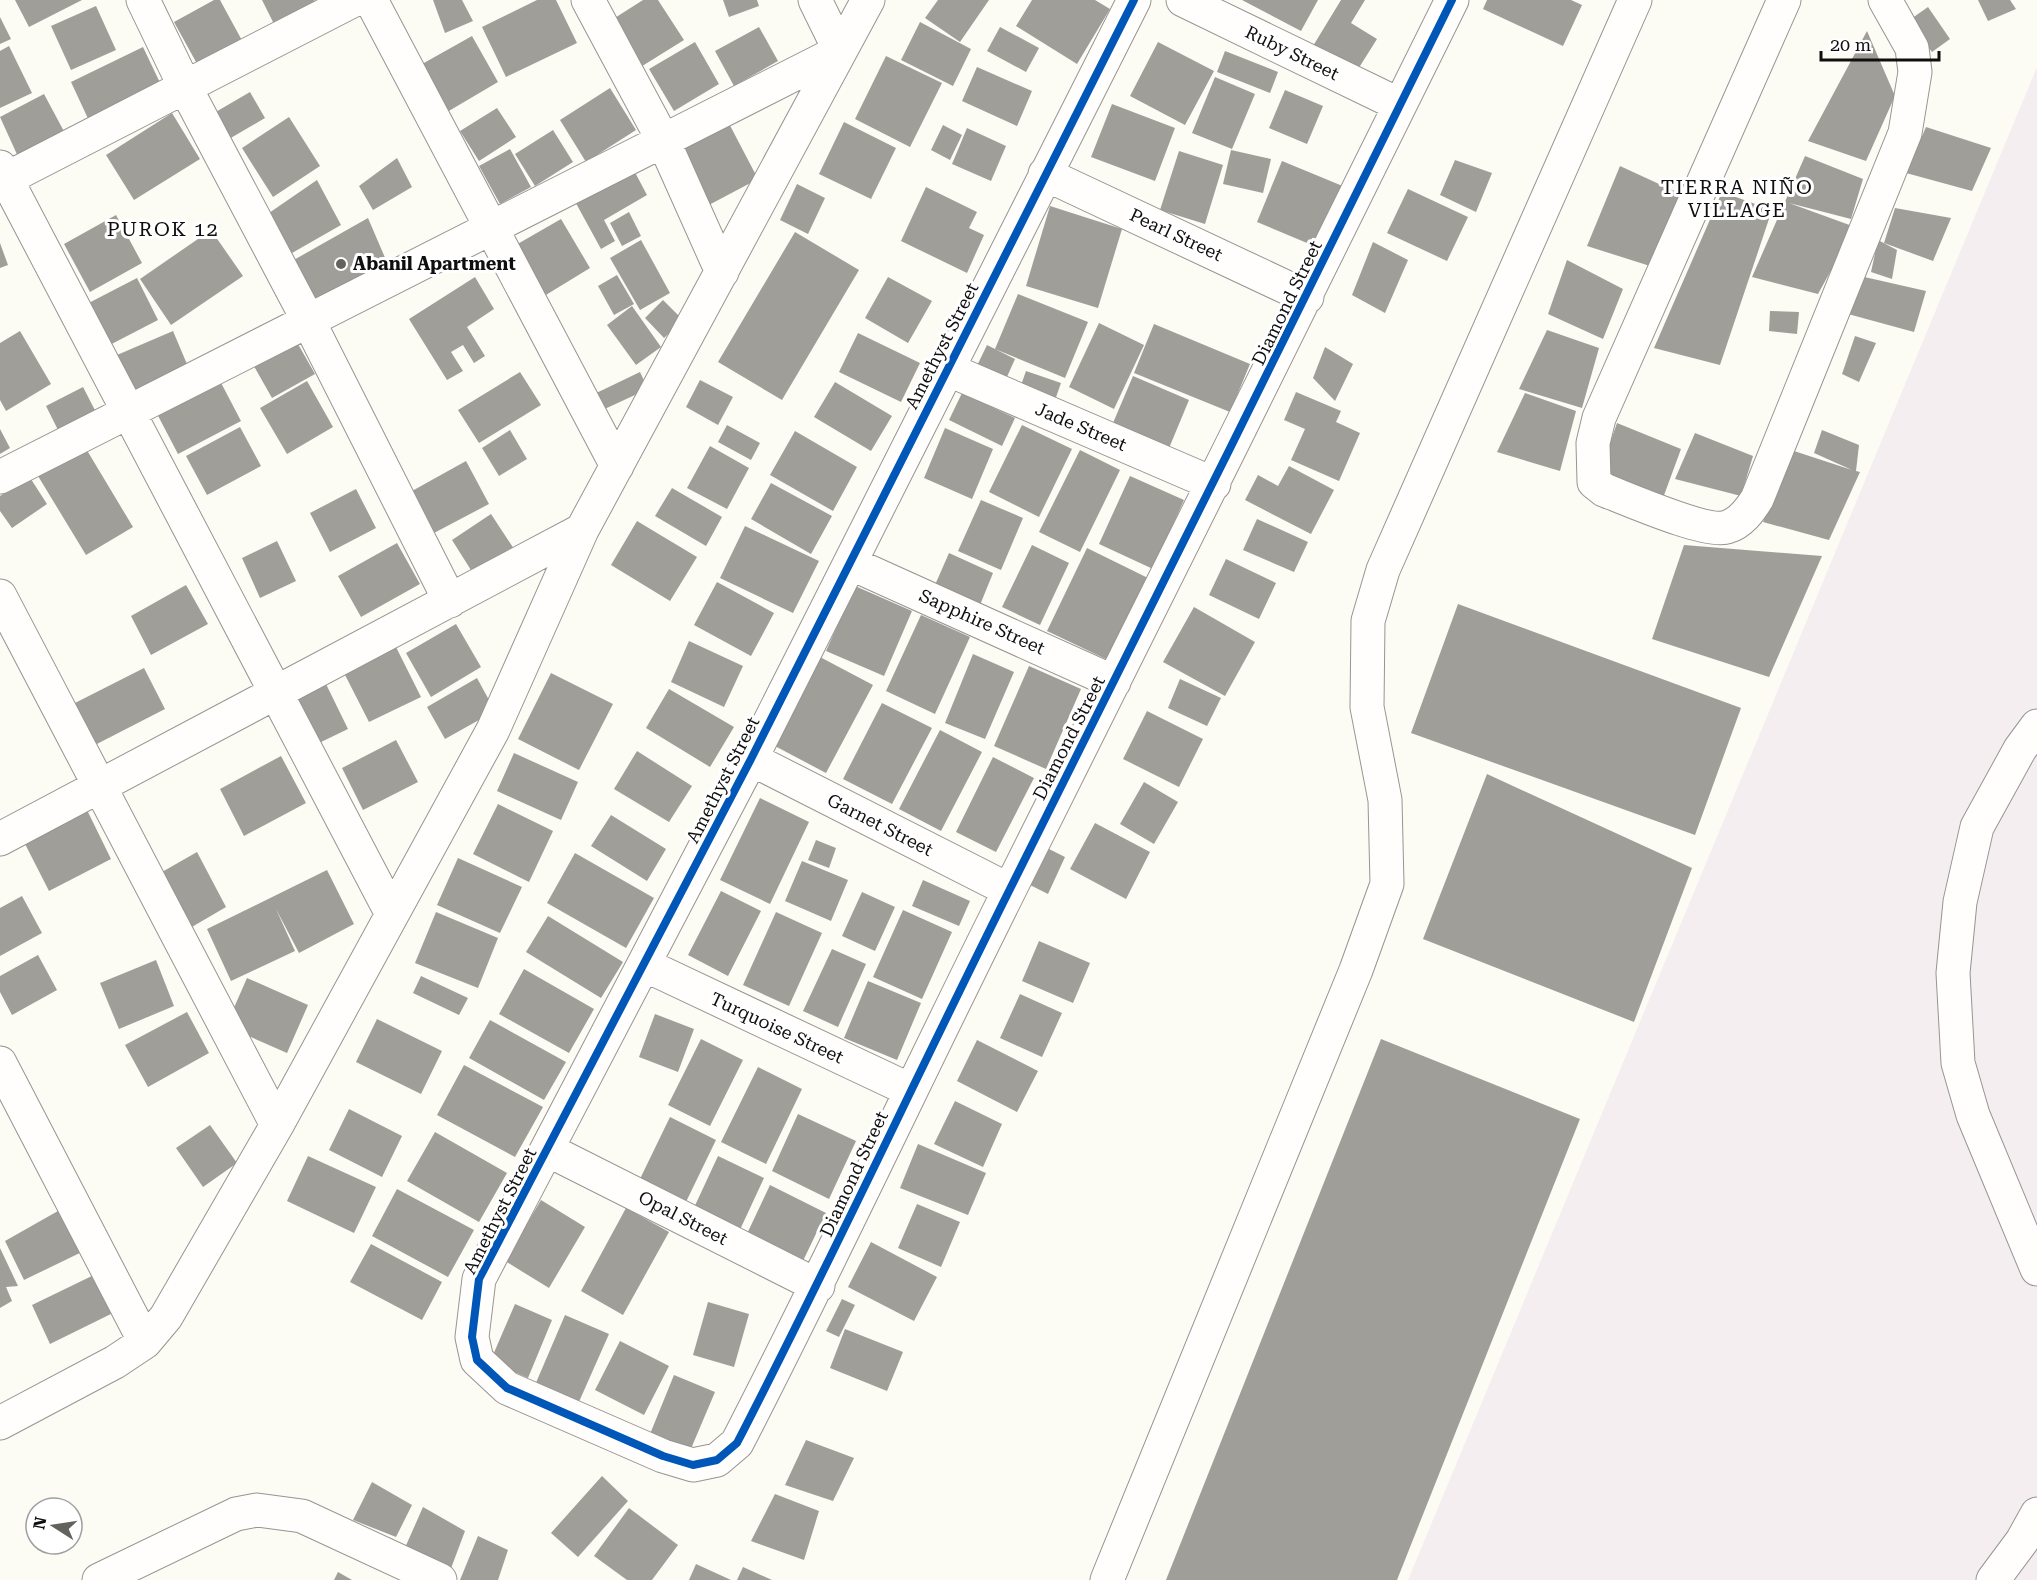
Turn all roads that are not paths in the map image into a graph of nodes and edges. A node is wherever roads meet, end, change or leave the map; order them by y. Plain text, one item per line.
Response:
1 (143, 0) edge
2 (354, 0) edge
3 (371, 0) edge
4 (588, 0) edge
5 (815, 0) edge
6 (868, 0) edge
7 (1134, 0) edge
8 (1183, 0) edge
9 (1452, 0) edge
10 (1635, 0) edge
11 (1784, 0) edge
12 (1885, 0) edge
13 (840, 51) junction
14 (185, 87) junction
15 (1400, 105) junction
16 (663, 140) junction
17 (1045, 174) junction
18 (2, 176) edge
19 (491, 228) junction
20 (722, 272) junction
21 (1307, 297) junction
22 (308, 321) junction
23 (947, 369) junction
24 (128, 412) junction
25 (616, 466) junction
26 (0, 477) edge
27 (1214, 484) junction
28 (582, 530) junction
29 (850, 562) junction
30 (0, 596) edge
31 (450, 601) junction
32 (1114, 682) junction
33 (276, 693) junction
34 (2037, 726) edge
35 (751, 759) junction
36 (100, 787) junction
37 (0, 839) edge
38 (1009, 890) junction
39 (392, 914) junction
40 (645, 965) junction
41 (0, 1063) edge
42 (910, 1090) junction
43 (277, 1125) junction
44 (548, 1150) junction
45 (2037, 1269) edge
46 (818, 1286) junction
47 (145, 1342) junction
48 (0, 1423) edge
49 (693, 1466) joint
50 (2037, 1514) edge
51 (99, 1580) edge
52 (440, 1580) edge
53 (1107, 1580) edge
54 (1993, 1580) edge

1 - 14 street
2 - 14 street
3 - 19 street
4 - 16 street
5 - 13 street
6 - 13 street
7 - 17 street, Amethyst Street
8 - 15 street, Ruby Street
9 - 15 street, Diamond Street
10 - 53 street
11 - 12 street
13 - 16 street
13 - 20 street
14 - 18 street
14 - 22 street
15 - 21 street, Diamond Street
16 - 19 street
16 - 20 street
17 - 21 street, Pearl Street
17 - 23 street, Amethyst Street
18 - 24 street
19 - 22 street
19 - 25 street
20 - 25 street
21 - 27 street, Diamond Street
22 - 24 street
22 - 31 street
23 - 27 street, Jade Street
23 - 29 street, Amethyst Street
24 - 26 street
24 - 33 street
25 - 28 street
27 - 32 street, Diamond Street
28 - 31 street
28 - 39 street
29 - 32 street, Sapphire Street
29 - 35 street, Amethyst Street
30 - 36 street
31 - 33 street
32 - 38 street, Diamond Street
33 - 36 street
33 - 39 street
34 - 45 street
35 - 38 street, Garnet Street
35 - 40 street, Amethyst Street
36 - 37 street
36 - 43 street
38 - 42 street, Diamond Street
39 - 43 street
40 - 42 street, Turquoise Street
40 - 44 street, Amethyst Street
41 - 47 street
42 - 46 street, Diamond Street
43 - 47 street
44 - 46 street, Opal Street
44 - 49 street, Amethyst Street
46 - 49 street, Diamond Street
47 - 48 street
50 - 54 street
51 - 52 street

